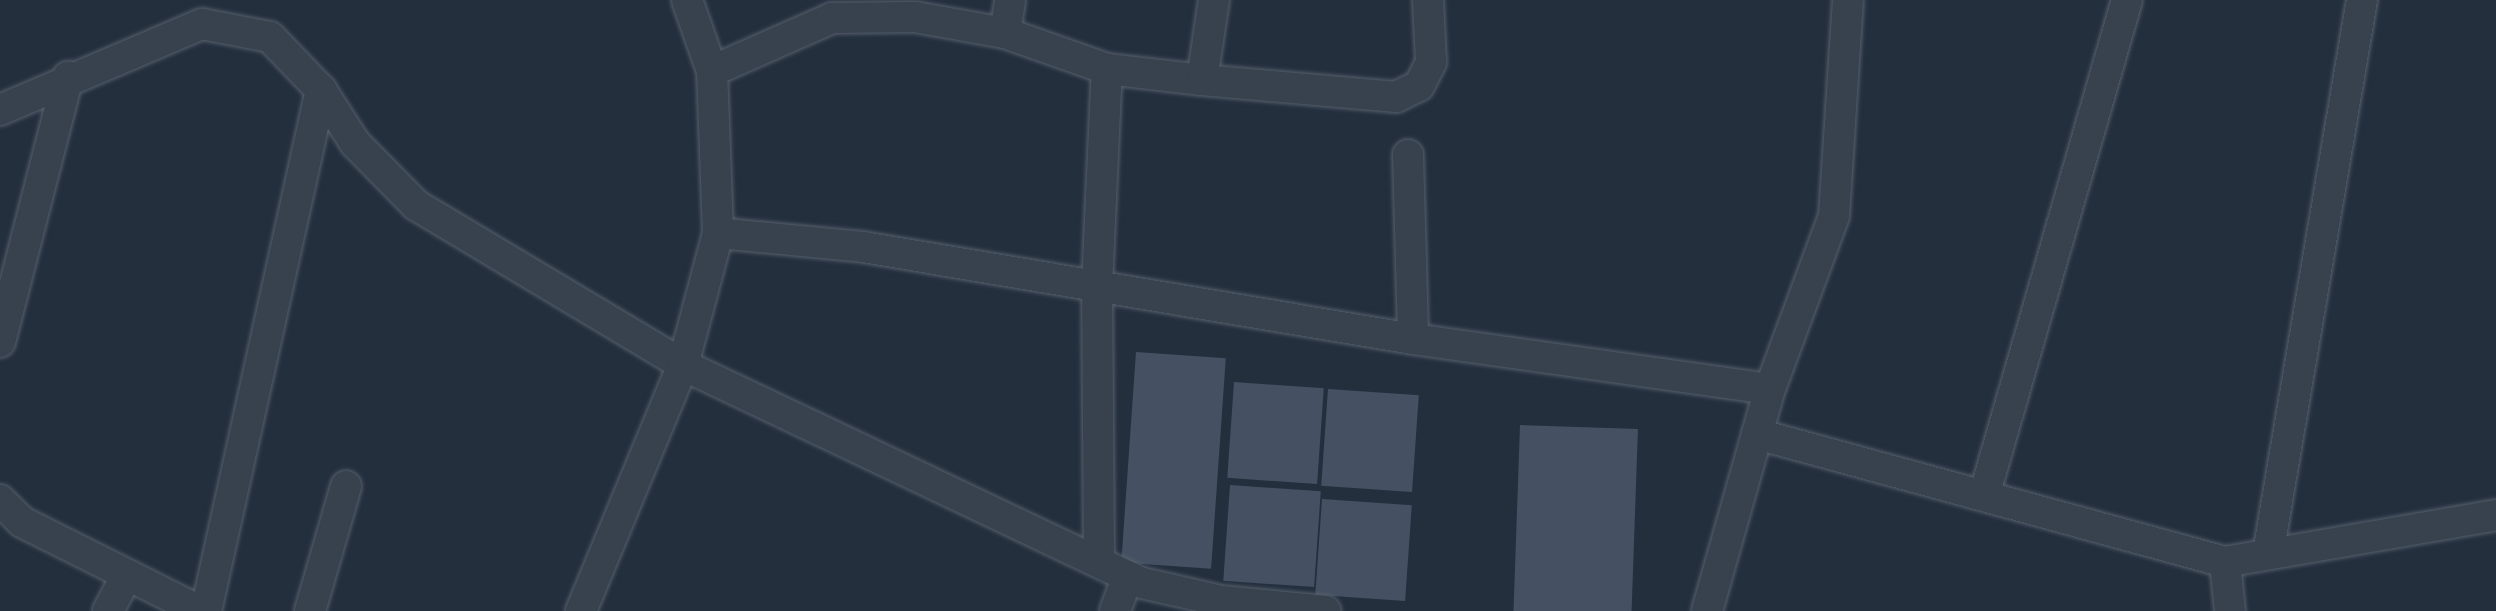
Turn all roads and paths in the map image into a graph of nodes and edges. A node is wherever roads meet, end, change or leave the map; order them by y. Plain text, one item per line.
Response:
1 (687, 0) edge
2 (1010, 0) edge
3 (1214, 0) edge
4 (1428, 0) edge
5 (1848, 0) edge
6 (2127, 0) edge
7 (2362, 0) edge
8 (831, 9) edge
9 (1005, 33) junction
10 (1107, 69) junction
11 (712, 71) junction
12 (68, 77) junction
13 (1202, 80) junction
14 (321, 90) junction
15 (0, 110) edge
16 (1408, 155) dead end
17 (718, 233) junction
18 (1097, 286) junction
19 (1413, 339) junction
20 (0, 342) edge
21 (683, 365) junction
22 (1770, 389) junction
23 (1757, 434) junction
24 (346, 486) dead end
25 (1984, 496) junction
26 (0, 500) edge
27 (2496, 515) edge
28 (2268, 554) junction
29 (1099, 560) junction
30 (2225, 562) junction
31 (127, 575) junction
32 (1128, 576) junction
33 (108, 611) edge
34 (200, 611) edge
35 (206, 611) edge
36 (310, 611) edge
37 (581, 611) edge
38 (1115, 611) edge
39 (1326, 611) edge
40 (1707, 611) edge
41 (2230, 611) edge

1 - 11 street
2 - 9 street
3 - 13 street
4 - 13 street
5 - 22 street
6 - 25 street
7 - 28 street
8 - 9 street
8 - 11 street
9 - 10 street
10 - 13 street
10 - 18 street
11 - 17 street
12 - 14 street
12 - 15 street
12 - 20 street
14 - 21 street
14 - 35 street
16 - 19 street
17 - 18 street
17 - 21 street
18 - 19 street
18 - 29 street
19 - 22 street
21 - 29 street
21 - 37 street
22 - 23 street
23 - 25 street
23 - 40 street
24 - 36 street
25 - 30 street
26 - 31 street
27 - 28 street
28 - 30 street
29 - 32 street
30 - 41 street
31 - 33 street
31 - 34 street
32 - 38 street
32 - 39 street

